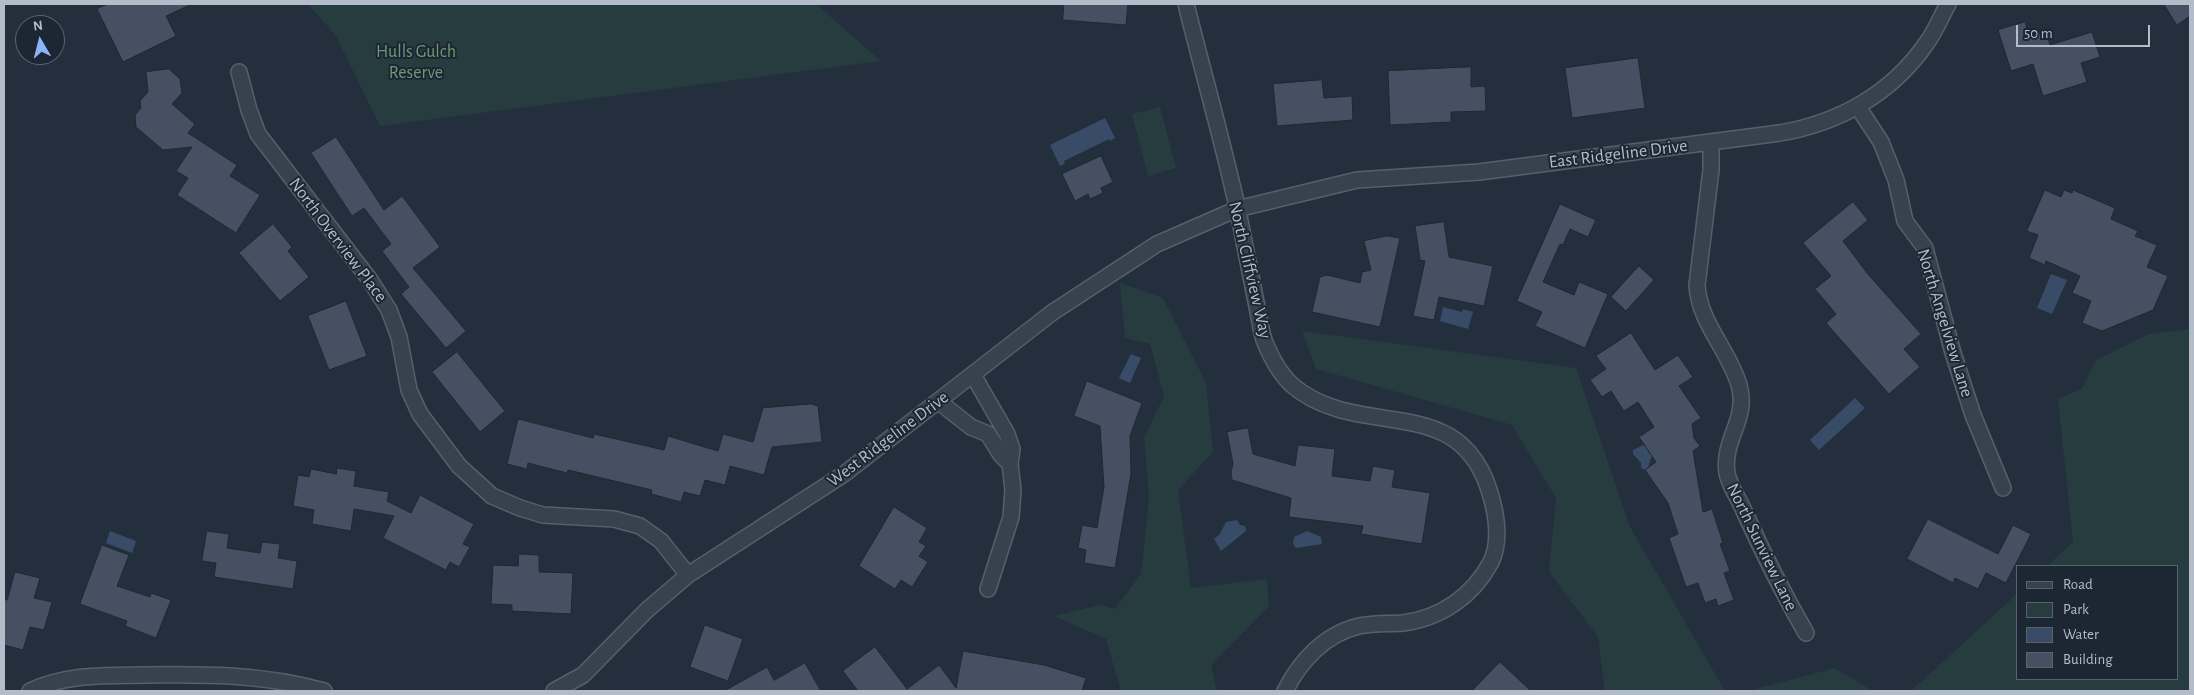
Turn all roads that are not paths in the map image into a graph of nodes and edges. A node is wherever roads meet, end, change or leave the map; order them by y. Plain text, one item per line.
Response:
1 (1186, 4) edge
2 (1948, 4) edge
3 (239, 72) dead end
4 (1858, 107) junction
5 (1711, 142) junction
6 (1237, 209) junction
7 (973, 375) junction
8 (938, 401) junction
9 (996, 416) junction
10 (979, 429) junction
11 (1010, 464) junction
12 (2003, 488) dead end
13 (688, 575) junction
14 (988, 589) dead end
15 (1806, 633) dead end
16 (30, 691) edge
17 (324, 691) edge
18 (554, 691) edge
19 (1286, 691) edge

1 - 6 street, North Cliffview Way
2 - 4 street, East Ridgeline Drive
3 - 13 street, North Overview Place
4 - 5 street, East Ridgeline Drive
4 - 12 street, North Angelview Lane
5 - 6 street, East Ridgeline Drive
5 - 15 street, North Sunview Lane
6 - 7 street, West Ridgeline Drive
6 - 19 street, North Cliffview Way
7 - 8 street, West Ridgeline Drive
7 - 9 street
8 - 10 street
8 - 13 street, West Ridgeline Drive
9 - 10 street
9 - 11 street
10 - 11 street
11 - 14 street
13 - 18 street, West Ridgeline Drive
16 - 17 street

